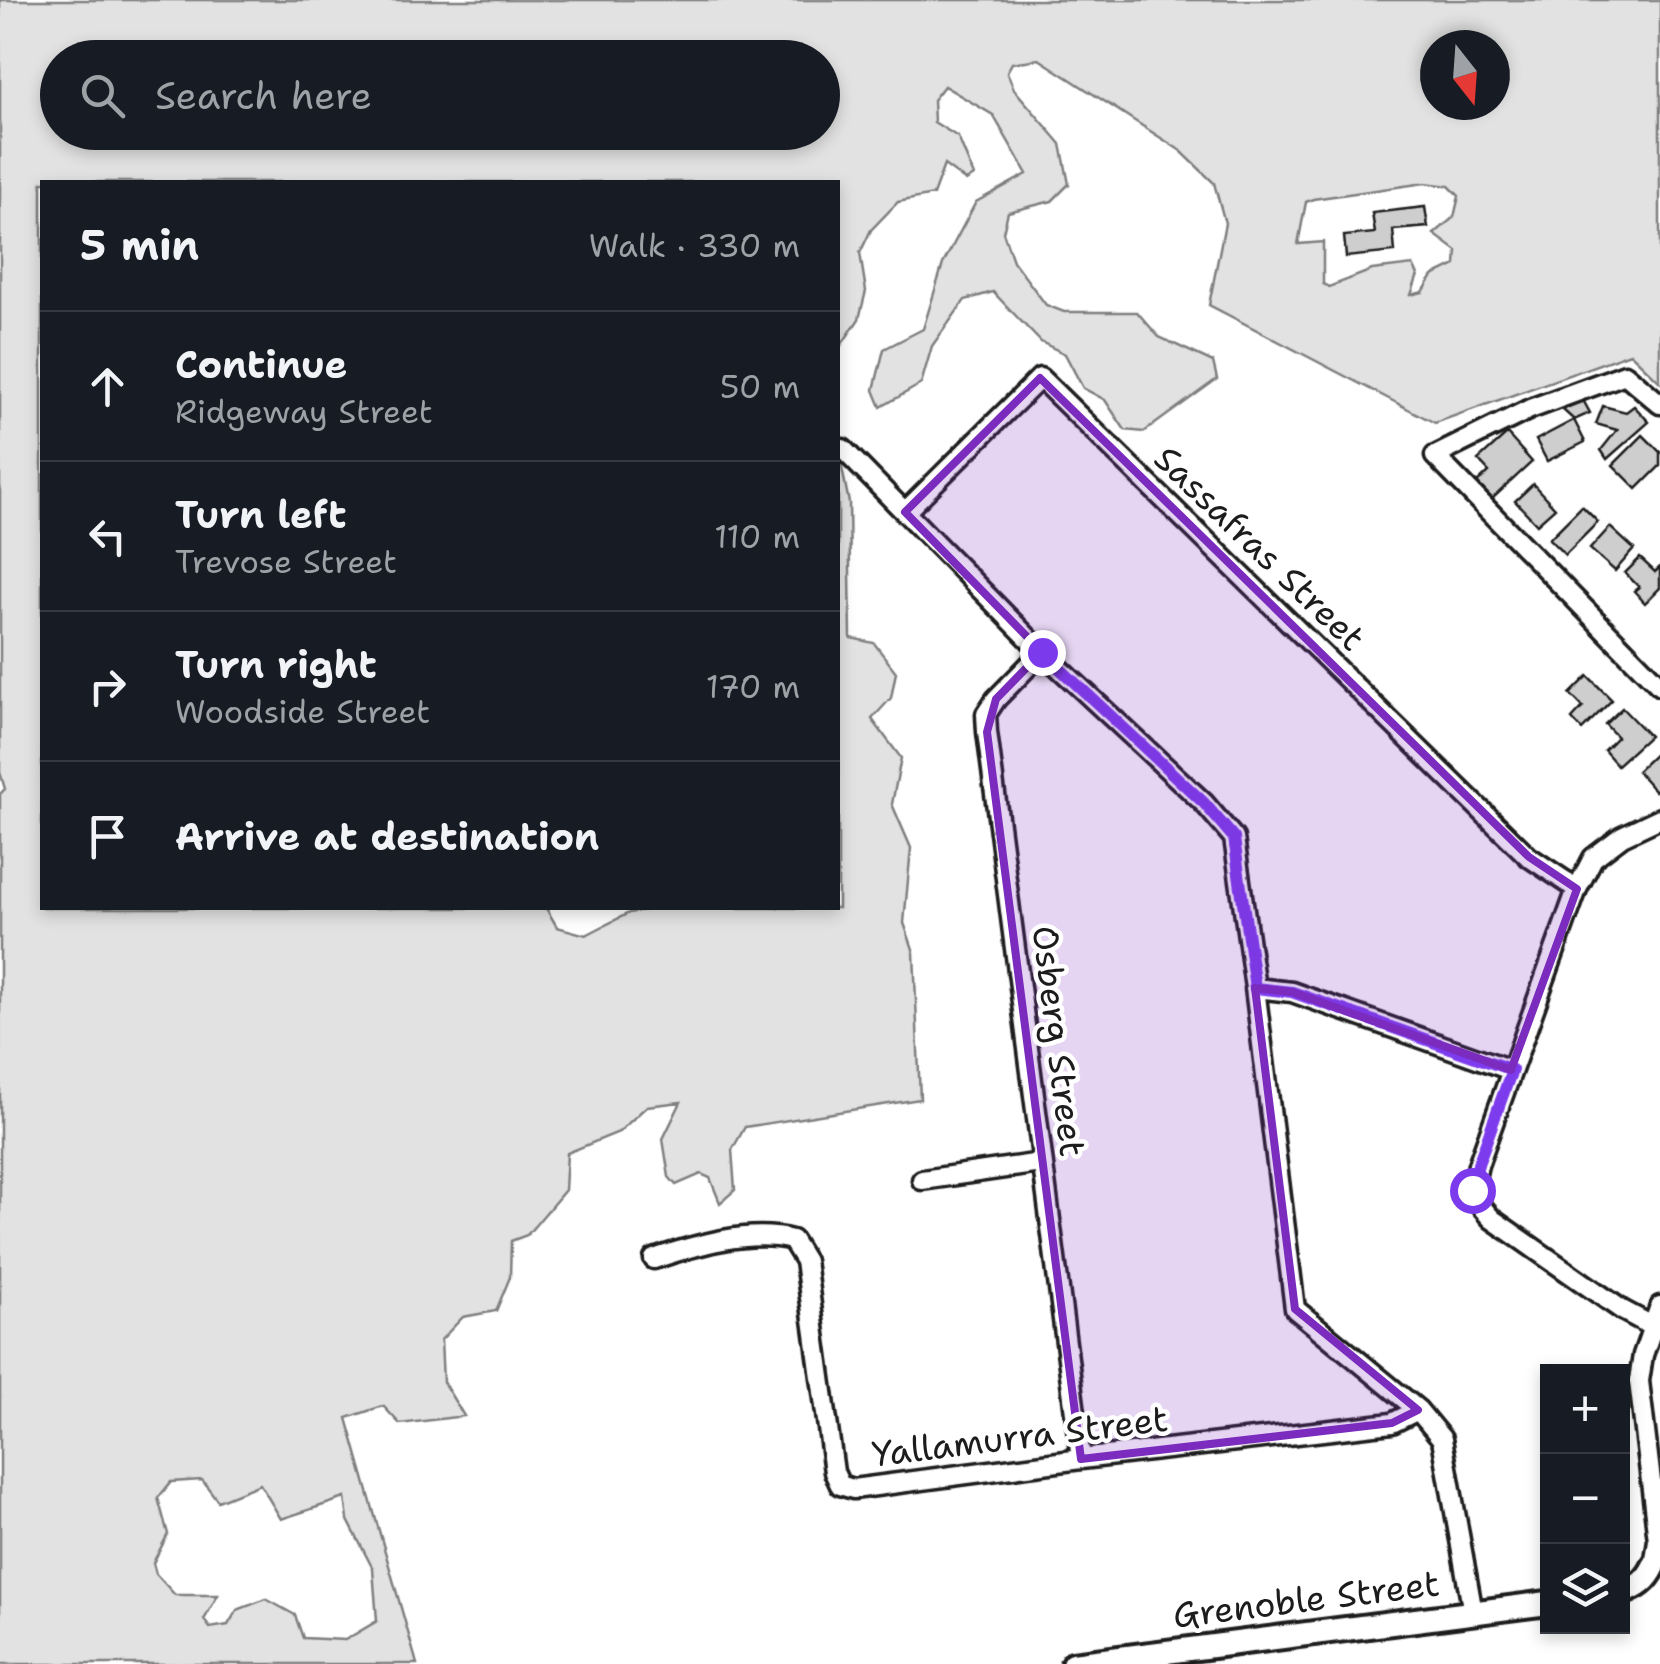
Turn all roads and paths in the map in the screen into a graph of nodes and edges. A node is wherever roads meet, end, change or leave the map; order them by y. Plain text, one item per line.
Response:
1 (1660, 404) edge
2 (843, 449) dead end
3 (905, 512) junction
4 (1042, 652) junction
5 (1660, 686) edge
6 (1660, 818) edge
7 (1577, 889) junction
8 (1255, 988) junction
9 (1512, 1070) junction
10 (1041, 1163) junction
11 (922, 1180) dead end
12 (654, 1258) dead end
13 (1660, 1306) edge
14 (1652, 1326) junction
15 (1418, 1410) junction
16 (1081, 1460) junction
17 (1654, 1566) joint
18 (1630, 1590) edge
19 (1540, 1604) edge
20 (1474, 1613) junction
21 (1074, 1664) edge

1 - 5 street
2 - 3 street
3 - 4 street
3 - 7 street, Sassafras Street
4 - 8 street
4 - 10 street, Osberg Street
6 - 7 street
7 - 9 street
8 - 9 street
8 - 15 street
9 - 14 street
10 - 11 street
10 - 16 street, Osberg Street
12 - 16 street, Yallamurra Street
13 - 14 street
14 - 17 street
15 - 16 street, Yallamurra Street
15 - 20 street
17 - 18 street
19 - 20 street, Grenoble Street
20 - 21 street, Grenoble Street

